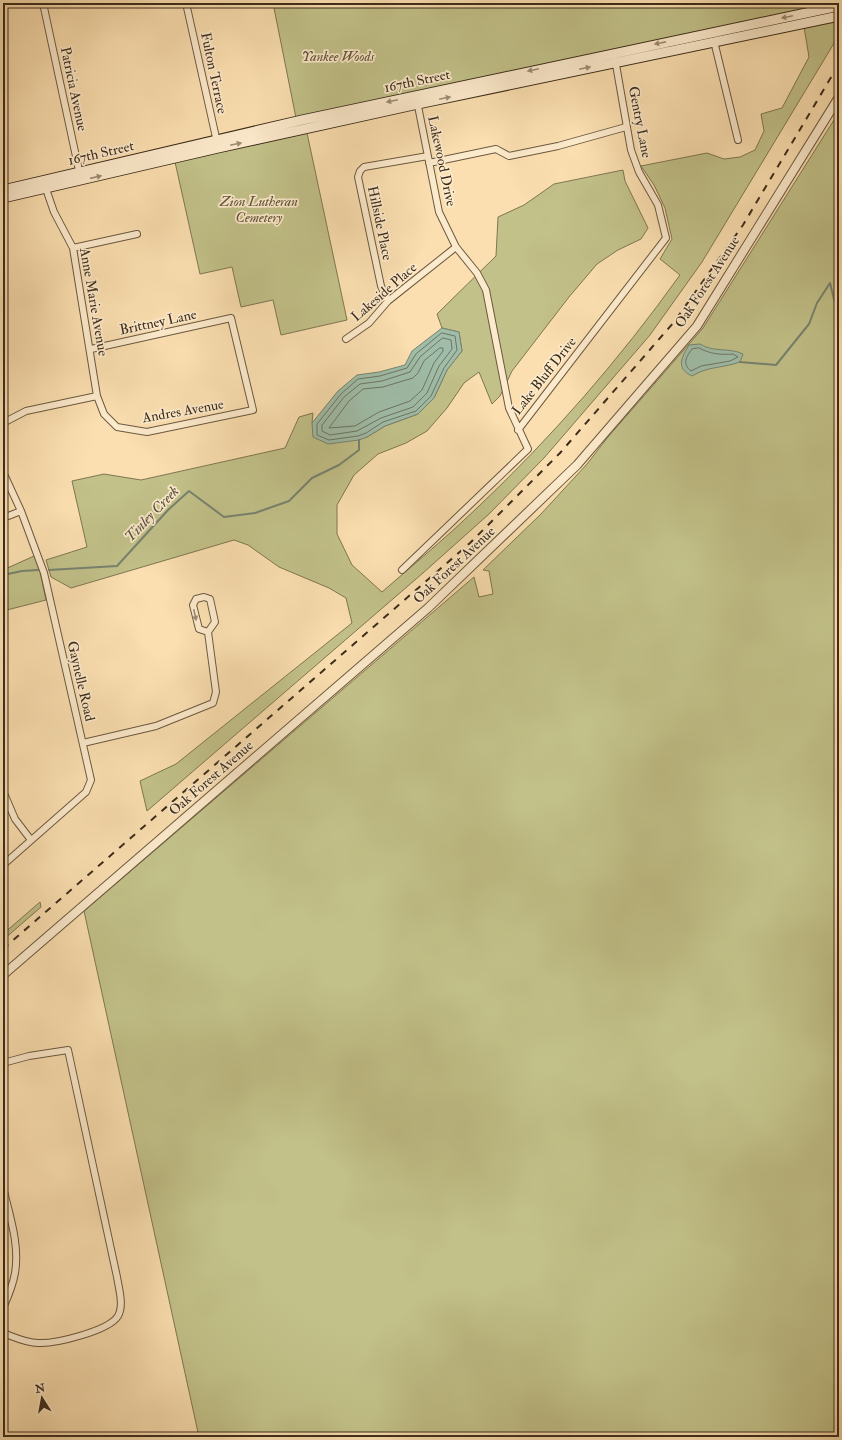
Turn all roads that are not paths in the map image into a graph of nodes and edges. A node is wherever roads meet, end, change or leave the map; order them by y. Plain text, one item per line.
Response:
1 (43, 3) edge
2 (186, 3) edge
3 (839, 6) edge
4 (839, 16) edge
5 (714, 41) junction
6 (614, 57) junction
7 (839, 97) edge
8 (417, 100) junction
9 (626, 127) junction
10 (738, 140) dead end
11 (217, 144) junction
12 (428, 156) junction
13 (429, 164) junction
14 (80, 176) junction
15 (45, 185) junction
16 (3, 190) edge
17 (3, 198) edge
18 (137, 234) dead end
19 (666, 238) joint
20 (456, 247) junction
21 (72, 248) junction
22 (388, 301) junction
23 (346, 340) dead end
24 (90, 349) junction
25 (97, 396) junction
26 (253, 410) joint
27 (3, 423) edge
28 (117, 427) joint
29 (518, 430) junction
30 (3, 472) edge
31 (21, 511) junction
32 (3, 518) edge
33 (402, 570) dead end
34 (208, 632) junction
35 (83, 743) junction
36 (3, 791) edge
37 (32, 840) junction
38 (3, 865) edge
39 (3, 975) edge
40 (3, 1063) edge
41 (3, 1187) edge
42 (3, 1308) edge
43 (3, 1333) edge

1 - 14 street, Patricia Avenue
2 - 11 street, Fulton Terrace
3 -> 6 main road, 167th Street
4 - 5 main road, 167th Street
5 - 6 main road, 167th Street
5 - 10 street
6 - 8 main road, 167th Street
6 - 9 street, Gentry Lane
7 - 39 street, Oak Forest Avenue
8 - 11 main road, 167th Street
8 - 12 street, Lakewood Drive
9 - 13 street
9 - 19 street, Gentry Lane
11 - 14 main road, 167th Street
12 - 13 street, Lakewood Drive
12 - 22 street, Hillside Place
13 - 20 street, Lakewood Drive
14 - 15 main road, 167th Street
15 - 16 main road, 167th Street
15 - 17 main road, 167th Street
15 - 21 street, Anne Marie Avenue
18 - 21 street
19 - 29 street, Lake Bluff Drive
20 - 22 street, Lakeside Place
20 - 29 street, Lakewood Drive
21 - 24 street, Anne Marie Avenue
22 - 23 street, Lakeside Place
24 - 25 street, Anne Marie Avenue
24 - 26 street, Brittney Lane
25 - 27 street
25 - 28 street, Anne Marie Avenue
26 - 28 street, Andres Avenue
29 - 33 street, Lake Bluff Drive
30 - 31 street, Gaynelle Road
31 - 32 street
31 - 35 street, Gaynelle Road
34 -> 34 street
34 - 35 street
35 - 37 street, Gaynelle Road
36 - 37 street
37 - 38 street, Gaynelle Road
40 - 43 street
41 - 42 street

